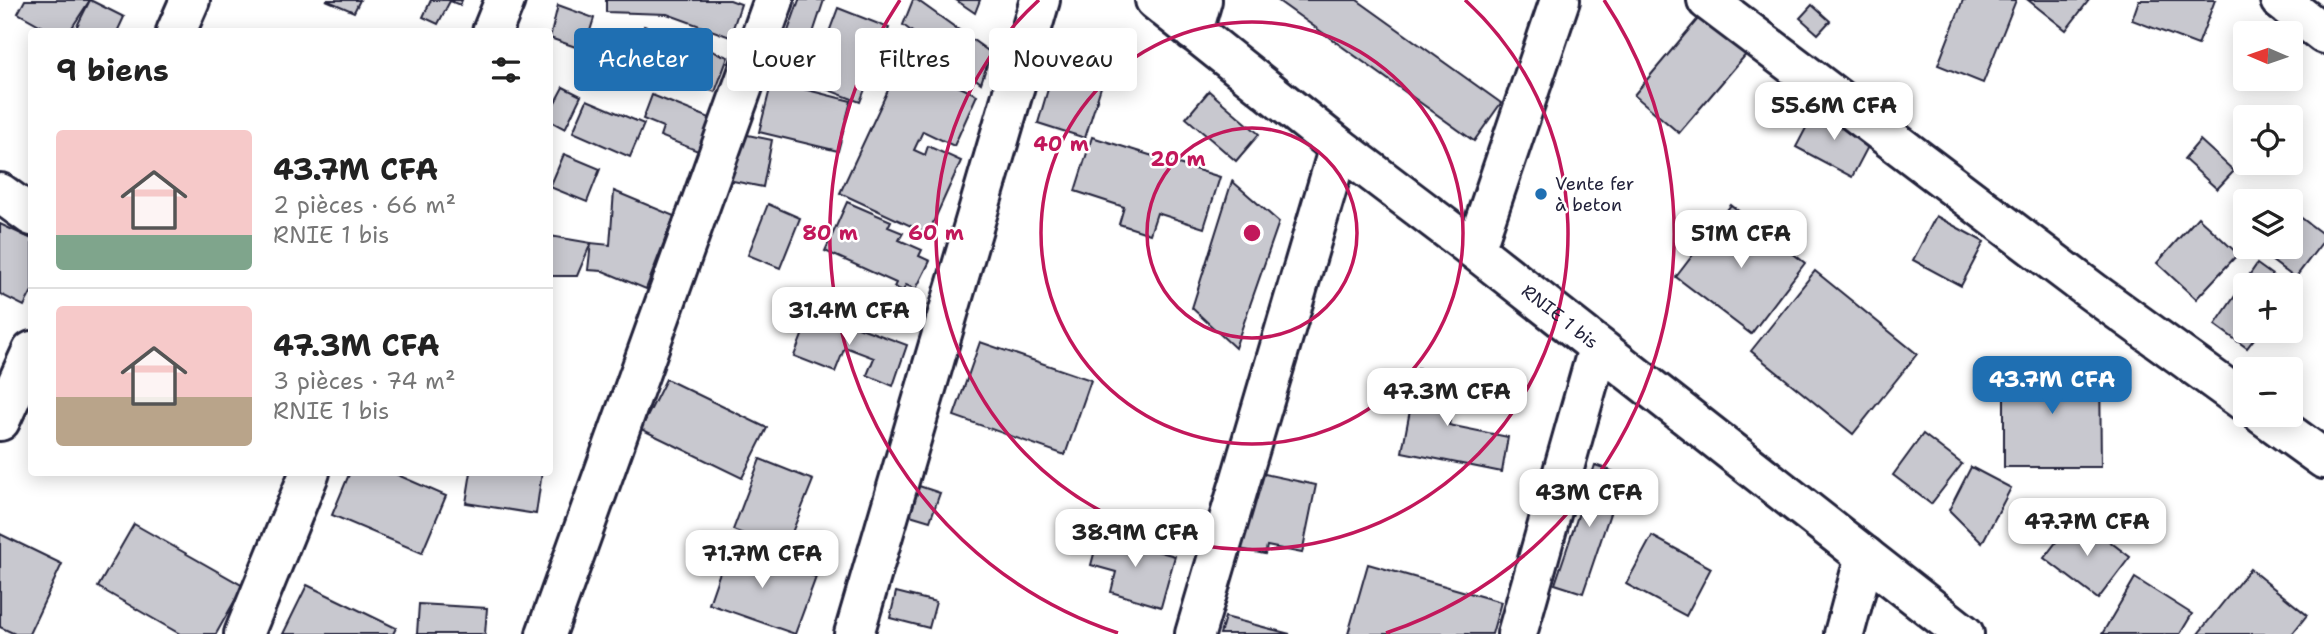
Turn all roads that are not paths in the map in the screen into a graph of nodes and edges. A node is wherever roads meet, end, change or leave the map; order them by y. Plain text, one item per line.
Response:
1 (190, 0) edge
2 (505, 0) edge
3 (774, 0) edge
4 (1040, 0) edge
5 (1155, 0) edge
6 (1560, 0) edge
7 (1707, 0) edge
8 (2280, 0) edge
9 (1197, 15) edge
10 (178, 28) edge
11 (494, 28) edge
12 (2324, 34) edge
13 (1339, 147) junction
14 (0, 193) edge
15 (28, 213) edge
16 (1475, 250) junction
17 (1598, 348) junction
18 (28, 360) edge
19 (2233, 393) edge
20 (0, 421) edge
21 (2280, 427) edge
22 (2324, 459) edge
23 (308, 476) edge
24 (1865, 556) junction
25 (244, 634) edge
26 (546, 634) edge
27 (854, 634) edge
28 (1195, 634) edge
29 (1517, 634) edge
30 (1844, 634) edge
31 (1964, 634) edge

1 - 10 street
2 - 11 street
3 - 26 street
4 - 27 street
5 - 9 street, RNIE 1 bis
6 - 16 street
7 - 19 street
8 - 12 street
9 - 13 street, RNIE 1 bis
13 - 16 street, RNIE 1 bis
13 - 28 street
14 - 15 street
16 - 17 street, RNIE 1 bis
17 - 24 street, RNIE 1 bis
17 - 29 street
18 - 20 street
21 - 22 street
23 - 25 street
24 - 30 street
24 - 31 street, RNIE 1 bis

